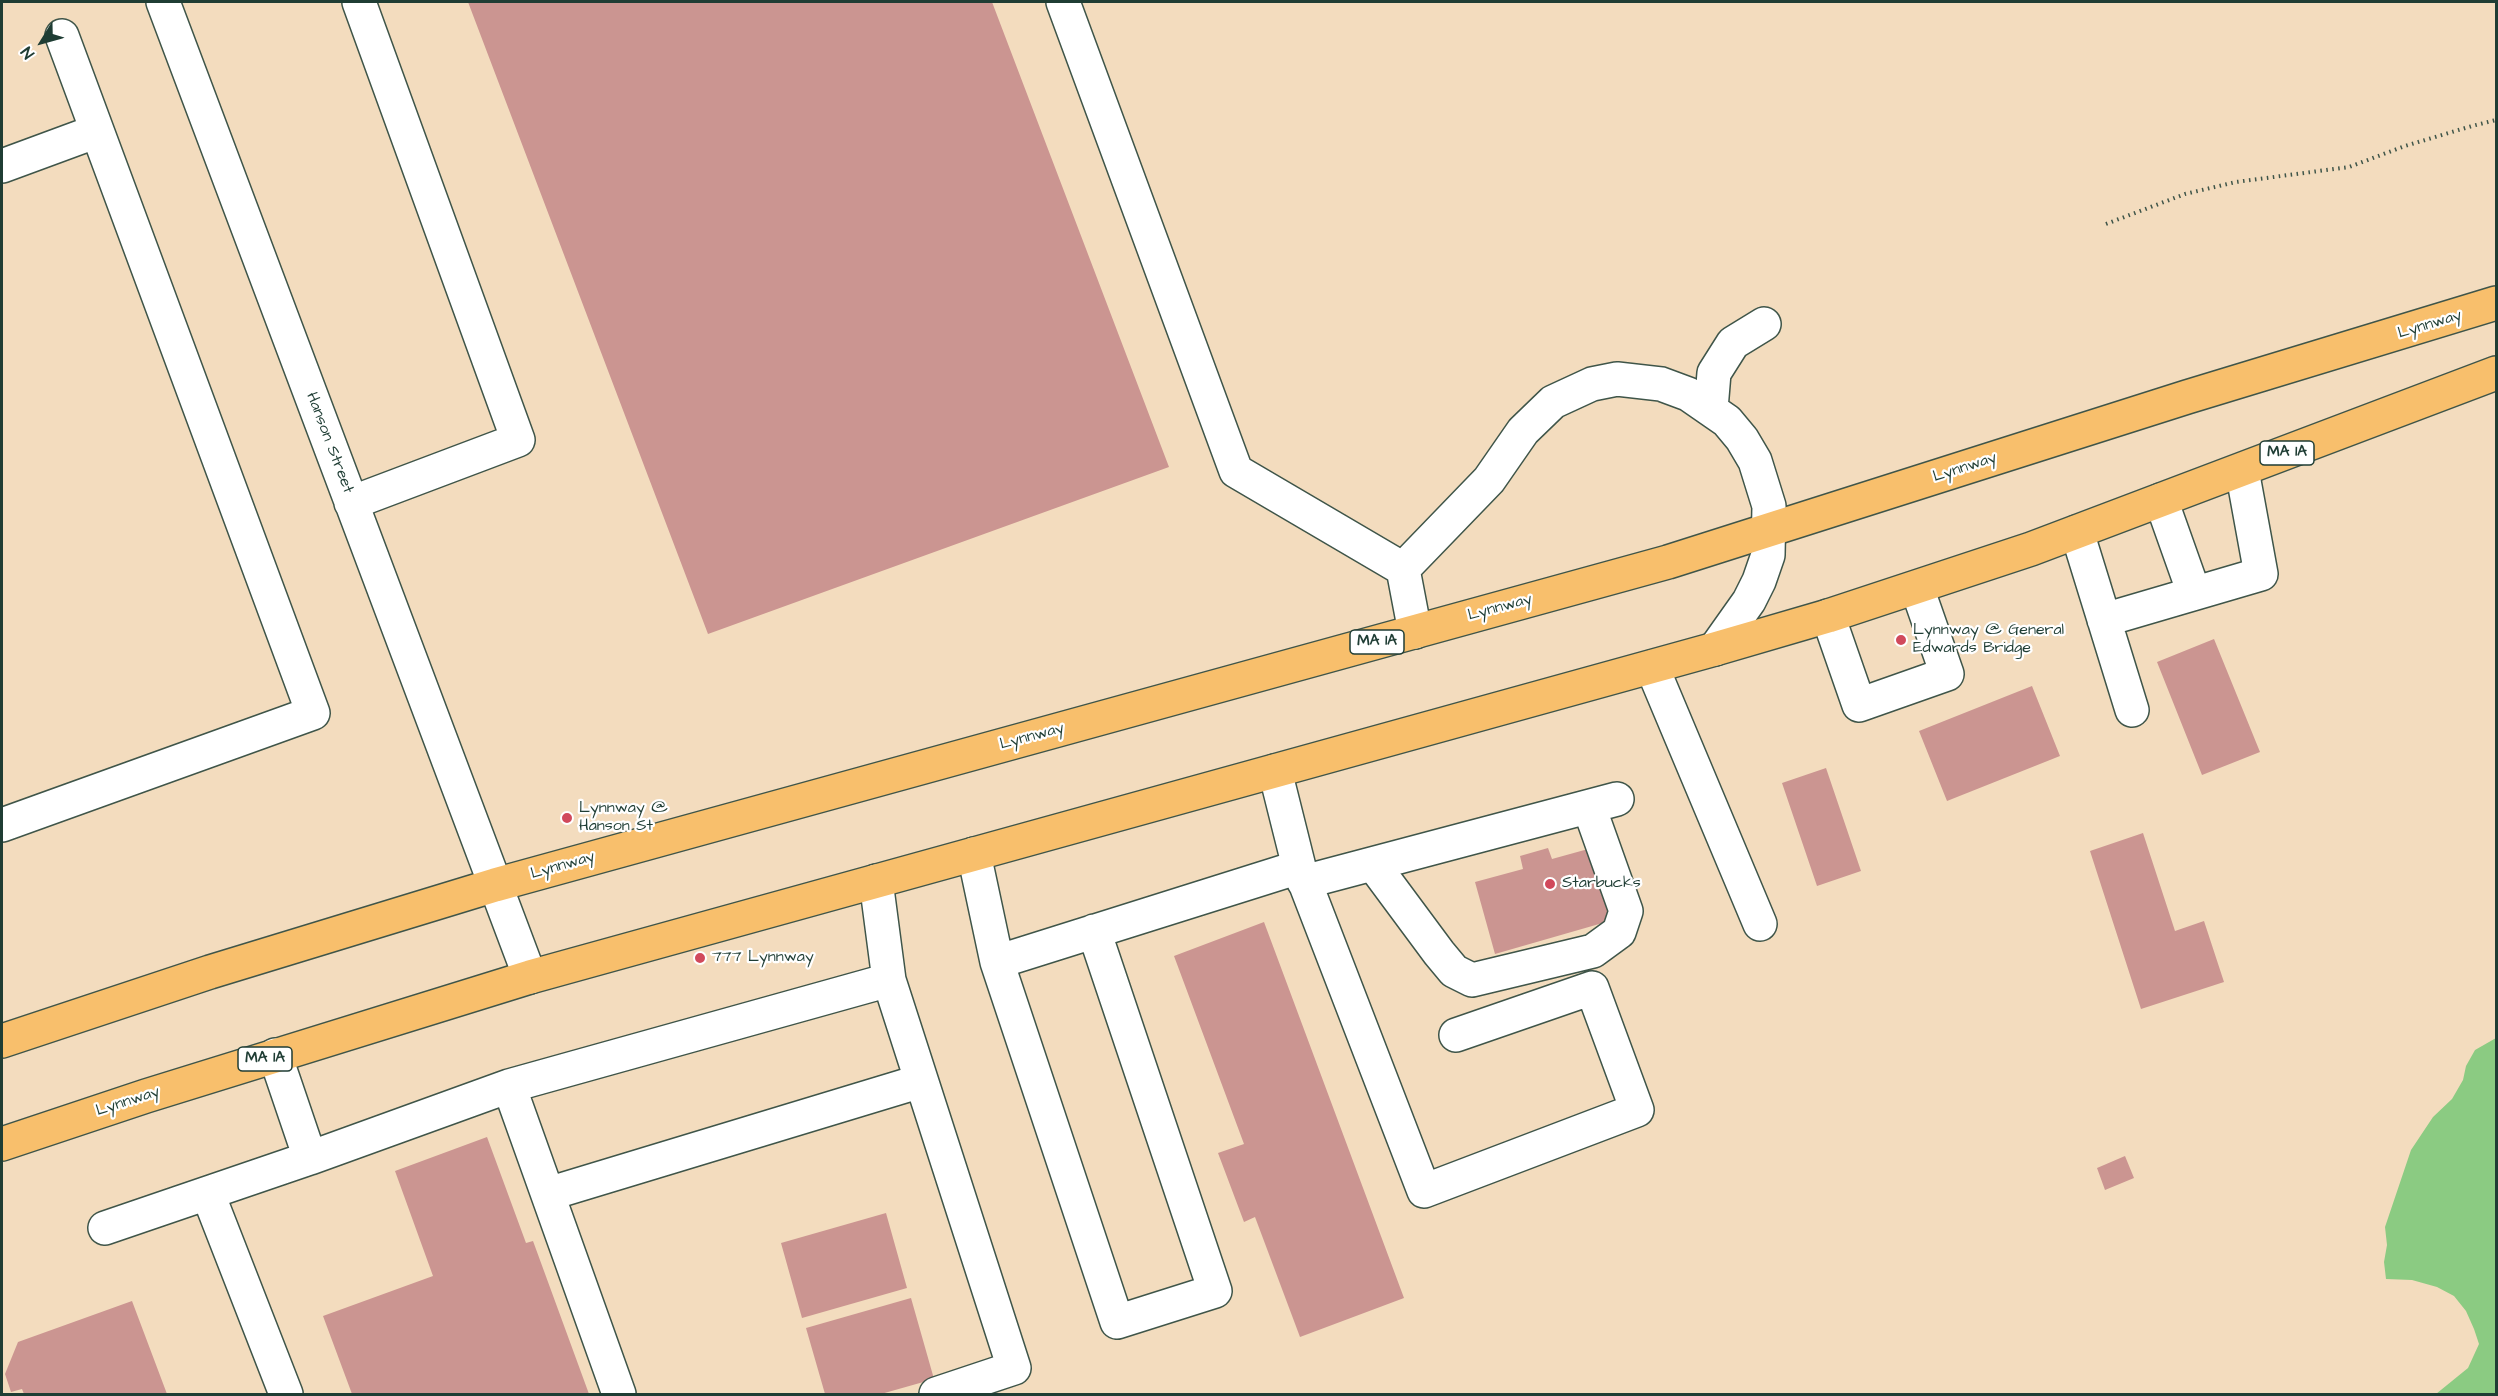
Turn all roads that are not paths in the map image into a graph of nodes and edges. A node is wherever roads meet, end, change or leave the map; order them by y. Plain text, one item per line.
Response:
1 (163, 2) edge
2 (360, 2) edge
3 (1062, 2) edge
4 (62, 36) dead end
5 (97, 131) junction
6 (2, 166) edge
7 (2496, 303) edge
8 (1764, 324) dead end
9 (2496, 374) edge
10 (1712, 409) junction
11 (2242, 470) junction
12 (2161, 500) junction
13 (351, 502) junction
14 (1769, 531) junction
15 (2078, 532) junction
16 (1403, 568) junction
17 (1917, 588) junction
18 (2194, 593) junction
19 (1828, 616) junction
20 (2104, 620) junction
21 (1415, 632) junction
22 (1715, 649) junction
23 (1652, 667) junction
24 (2132, 710) dead end
25 (1275, 771) junction
26 (2, 825) edge
27 (974, 854) junction
28 (1372, 864) junction
29 (1301, 875) junction
30 (876, 881) junction
31 (495, 885) junction
32 (1760, 924) dead end
33 (1094, 931) junction
34 (997, 962) junction
35 (530, 977) junction
36 (889, 980) junction
37 (1456, 1035) dead end
38 (2, 1041) edge
39 (275, 1055) junction
40 (921, 1081) junction
41 (509, 1086) junction
42 (2, 1144) edge
43 (310, 1158) junction
44 (208, 1194) junction
45 (548, 1194) junction
46 (105, 1228) dead end
47 (286, 1395) edge
48 (619, 1395) edge
49 (936, 1395) edge

1 - 13 street, Hanson Street
2 - 13 street
3 - 16 street
4 - 5 street
5 - 6 street
5 - 26 street
7 - 14 highway, Lynnway / MA 1A
8 - 10 street
9 - 11 highway, Lynnway / MA 1A
10 - 14 street
10 - 16 street
11 - 12 highway, Lynnway / MA 1A
11 - 18 street
12 - 15 highway, Lynnway / MA 1A
12 - 18 street
13 - 31 street, Hanson Street
14 - 21 highway, Lynnway / MA 1A
14 - 22 street
15 - 17 highway, Lynnway / MA 1A
15 - 20 street
16 - 21 street
17 - 19 highway, Lynnway / MA 1A
17 - 19 street
18 - 20 street
19 - 22 highway, Lynnway / MA 1A
20 - 24 street
21 - 31 highway, Lynnway / MA 1A
22 - 23 highway, Lynnway / MA 1A
23 - 25 highway, Lynnway / MA 1A
23 - 32 street
25 - 27 highway, Lynnway / MA 1A
25 - 29 street
27 - 30 highway, Lynnway / MA 1A
27 - 34 street
28 - 28 street
28 - 29 street
29 - 33 street
29 - 37 street
30 - 35 highway, Lynnway / MA 1A
30 - 36 street
31 - 35 street
31 - 38 highway, Lynnway / MA 1A
33 - 34 street
33 - 34 street
35 - 39 highway, Lynnway / MA 1A
36 - 40 street
36 - 41 street
39 - 42 highway, Lynnway / MA 1A
39 - 43 street
40 - 45 street
40 - 49 street
41 - 43 street
41 - 45 street
43 - 44 street
44 - 46 street
44 - 47 street
45 - 48 street

